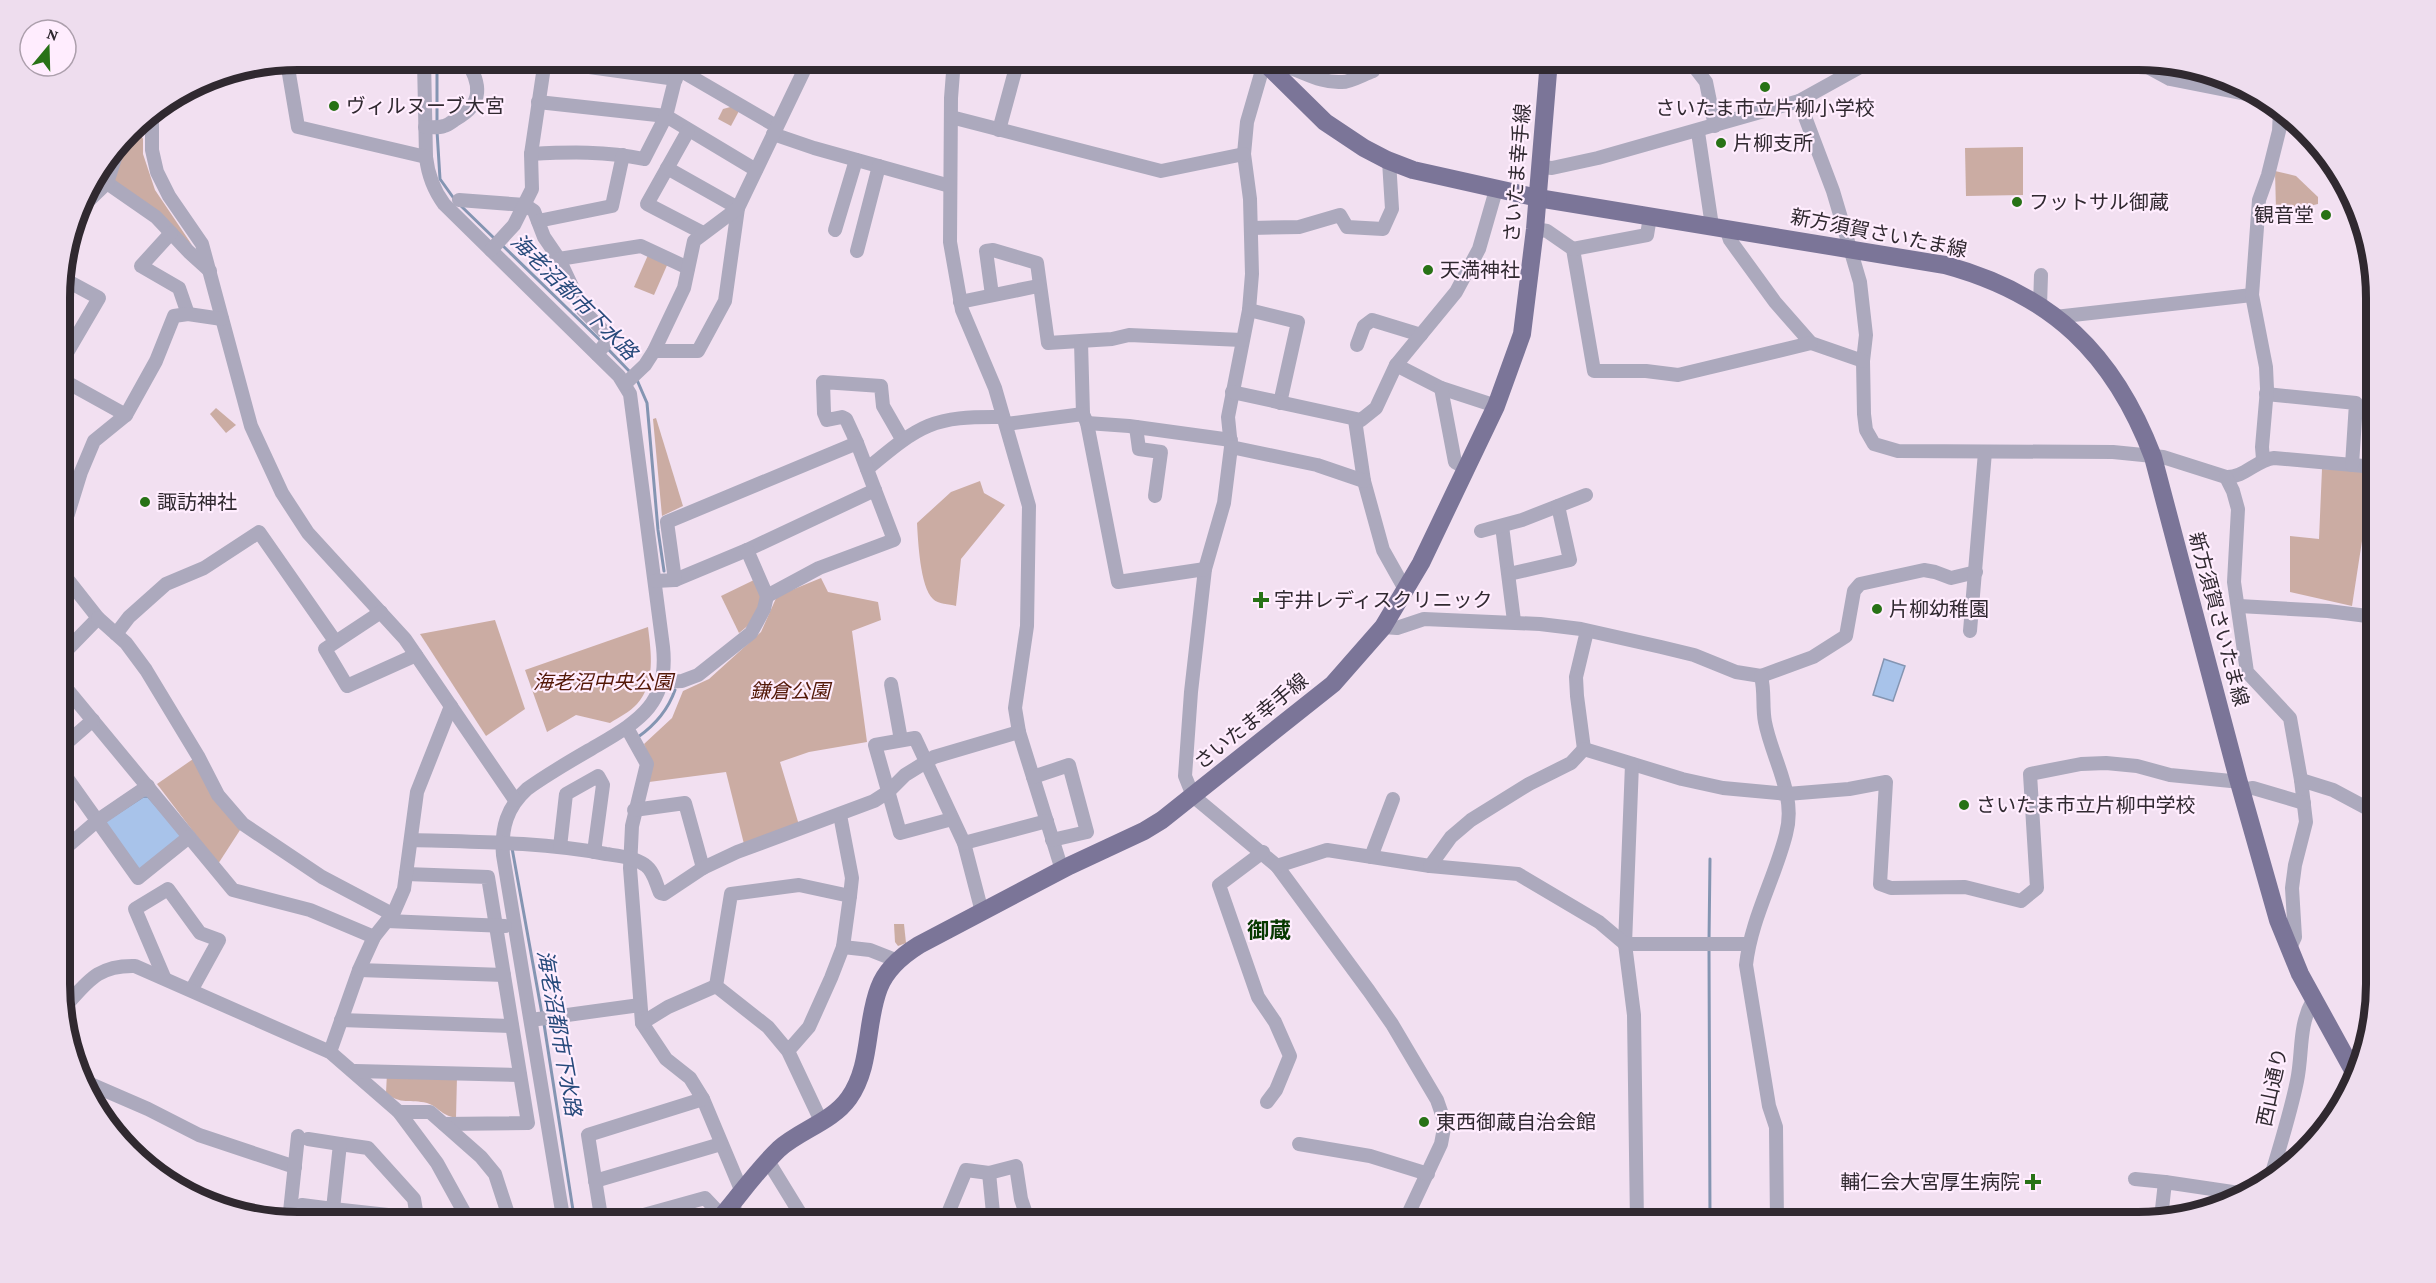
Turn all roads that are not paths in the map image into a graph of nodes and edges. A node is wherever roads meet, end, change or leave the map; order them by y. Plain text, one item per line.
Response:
1 (424, 70) edge
2 (472, 70) edge
3 (542, 70) edge
4 (678, 70) edge
5 (680, 70) edge
6 (804, 70) edge
7 (953, 70) edge
8 (1015, 70) edge
9 (1261, 70) edge
10 (1273, 70) edge
11 (1297, 70) edge
12 (1373, 70) edge
13 (1548, 70) edge
14 (1697, 70) edge
15 (1856, 70) edge
16 (288, 71) edge
17 (2156, 71) edge
18 (2232, 91) edge
19 (1799, 101) junction
20 (538, 102) junction
21 (666, 116) junction
22 (951, 117) junction
23 (2279, 121) edge
24 (1715, 126) junction
25 (425, 127) junction
26 (145, 130) edge
27 (775, 130) junction
28 (999, 130) junction
29 (688, 131) junction
30 (1698, 132) junction
31 (531, 153) junction
32 (1244, 154) junction
33 (623, 155) junction
34 (426, 157) junction
35 (856, 160) junction
36 (1389, 161) junction
37 (879, 166) junction
38 (1540, 167) junction
39 (112, 168) edge
40 (667, 168) junction
41 (756, 170) junction
42 (107, 183) junction
43 (950, 186) junction
44 (1496, 190) junction
45 (97, 193) edge
46 (1538, 198) junction
47 (459, 200) dead end
48 (525, 205) junction
49 (738, 208) junction
50 (1650, 217) junction
51 (538, 221) junction
52 (1719, 227) junction
53 (1251, 228) junction
54 (1536, 229) junction
55 (835, 230) dead end
56 (171, 233) junction
57 (703, 233) junction
58 (1850, 248) junction
59 (1573, 249) junction
60 (491, 250) junction
61 (857, 251) dead end
62 (560, 259) junction
63 (688, 268) junction
64 (210, 271) junction
65 (2041, 275) dead end
66 (71, 283) edge
67 (1038, 286) junction
68 (992, 295) junction
69 (2252, 295) junction
70 (960, 302) junction
71 (2040, 306) junction
72 (1249, 310) junction
73 (188, 314) junction
74 (2055, 317) junction
75 (222, 319) junction
76 (1421, 335) junction
77 (1242, 340) junction
78 (1081, 342) junction
79 (1811, 343) junction
80 (1357, 345) dead end
81 (70, 348) edge
82 (654, 351) junction
83 (597, 354) junction
84 (1863, 361) junction
85 (1396, 365) junction
86 (632, 378) junction
87 (70, 384) edge
88 (1441, 388) junction
89 (1232, 392) junction
90 (2266, 394) junction
91 (1280, 403) junction
92 (1496, 406) junction
93 (126, 415) junction
94 (1085, 418) junction
95 (1355, 420) junction
96 (1005, 421) junction
97 (1136, 427) junction
98 (902, 439) junction
99 (857, 443) junction
100 (1231, 443) junction
101 (1985, 452) junction
102 (2153, 456) junction
103 (2263, 459) junction
104 (2352, 465) junction
105 (2366, 466) edge
106 (1466, 468) junction
107 (867, 469) junction
108 (2226, 477) junction
109 (1364, 481) junction
110 (875, 490) junction
111 (1586, 495) dead end
112 (1155, 496) dead end
113 (1558, 506) junction
114 (70, 508) edge
115 (1502, 526) junction
116 (1481, 531) dead end
117 (747, 550) junction
118 (1205, 569) junction
119 (1976, 572) junction
120 (1509, 574) junction
121 (675, 580) junction
122 (655, 581) junction
123 (70, 582) edge
124 (1406, 591) junction
125 (767, 596) junction
126 (2239, 606) junction
127 (381, 612) junction
128 (2366, 616) edge
129 (98, 618) junction
130 (1514, 621) junction
131 (1383, 627) junction
132 (1587, 631) junction
133 (1970, 631) dead end
134 (116, 634) junction
135 (335, 641) junction
136 (70, 647) edge
137 (416, 655) junction
138 (1761, 676) junction
139 (662, 682) junction
140 (891, 684) dead end
141 (70, 693) edge
142 (451, 706) junction
143 (93, 720) junction
144 (627, 728) junction
145 (1019, 732) junction
146 (70, 740) edge
147 (901, 740) junction
148 (1584, 749) junction
149 (927, 760) junction
150 (1632, 764) junction
151 (1033, 777) junction
152 (2301, 780) junction
153 (70, 782) edge
154 (2239, 785) junction
155 (148, 786) junction
156 (888, 792) junction
157 (1788, 794) junction
158 (1193, 796) junction
159 (1393, 799) dead end
160 (515, 800) junction
161 (2304, 803) junction
162 (2366, 808) edge
163 (634, 810) junction
164 (840, 815) junction
165 (952, 819) junction
166 (98, 820) junction
167 (1047, 821) junction
168 (189, 837) junction
169 (412, 840) junction
170 (1052, 840) junction
171 (502, 843) junction
172 (964, 843) junction
173 (70, 844) edge
174 (560, 847) junction
175 (594, 852) junction
176 (1263, 852) junction
177 (1371, 857) junction
178 (631, 858) junction
179 (1277, 866) junction
180 (1430, 866) junction
181 (703, 868) junction
182 (1062, 870) junction
183 (406, 874) junction
184 (850, 896) junction
185 (982, 912) junction
186 (390, 918) junction
187 (496, 926) junction
188 (516, 926) junction
189 (374, 937) junction
190 (1625, 944) junction
191 (1748, 944) junction
192 (843, 947) junction
193 (2289, 950) junction
194 (898, 962) junction
195 (359, 970) junction
196 (504, 975) junction
197 (164, 977) junction
198 (716, 986) junction
199 (192, 989) junction
200 (2313, 1000) junction
201 (71, 1001) edge
202 (640, 1005) junction
203 (539, 1018) junction
204 (341, 1020) junction
205 (642, 1023) junction
206 (512, 1026) junction
207 (788, 1051) junction
208 (330, 1052) junction
209 (2350, 1066) edge
210 (355, 1071) junction
211 (520, 1075) junction
212 (94, 1086) edge
213 (703, 1099) junction
214 (1267, 1102) dead end
215 (399, 1112) junction
216 (821, 1121) junction
217 (444, 1124) junction
218 (340, 1144) junction
219 (721, 1144) junction
220 (1299, 1144) dead end
221 (768, 1161) junction
222 (295, 1167) junction
223 (2273, 1167) edge
224 (989, 1173) junction
225 (1428, 1174) junction
226 (2135, 1179) dead end
227 (595, 1181) junction
228 (2165, 1182) junction
229 (2232, 1192) edge
230 (302, 1205) dead end
231 (333, 1209) junction
232 (2162, 1209) dead end
233 (730, 1211) edge
234 (290, 1212) edge
235 (354, 1212) edge
236 (416, 1212) edge
237 (464, 1212) edge
238 (508, 1212) edge
239 (563, 1212) edge
240 (600, 1212) edge
241 (655, 1212) edge
242 (800, 1212) edge
243 (949, 1212) edge
244 (993, 1212) edge
245 (1025, 1212) edge
246 (1409, 1212) edge
247 (1637, 1212) edge
248 (1777, 1212) edge

1 - 25 street
2 - 25 street
3 - 20 street
4 - 21 street
5 - 27 street
6 - 27 street
7 - 22 street
8 - 28 street
9 - 32 street
10 - 36 main road, 新方須賀さいたま線
11 - 12 street
13 - 38 main road, さいたま幸手線
14 - 24 street
15 - 19 street
16 - 34 street
17 - 18 street
19 - 24 street
19 - 58 street
20 - 21 street
20 - 31 street
21 - 29 street
21 - 33 street
22 - 28 street
22 - 43 street
23 - 69 street
24 - 30 street
25 - 34 street
26 - 64 street
27 - 35 street
27 - 41 street
28 - 32 street
29 - 40 street
29 - 41 street
30 - 38 street
30 - 52 street
31 - 33 street
31 - 48 street
32 - 53 street
33 - 51 street
34 - 60 street
35 - 37 street
35 - 55 street
36 - 44 main road, 新方須賀さいたま線
36 - 53 street
37 - 43 street
37 - 61 street
38 - 46 main road, さいたま幸手線
39 - 42 street
40 - 49 street
40 - 57 street
41 - 49 street
42 - 45 street
42 - 56 street
43 - 70 street
44 - 46 main road, 新方須賀さいたま線
44 - 76 street
46 - 50 main road, 新方須賀さいたま線
46 - 54 main road, さいたま幸手線
47 - 48 street
48 - 51 street
48 - 60 street
49 - 57 street
49 - 82 street
50 - 52 main road, 新方須賀さいたま線
50 - 59 street
51 - 62 street
52 - 58 main road, 新方須賀さいたま線
52 - 79 street
53 - 72 street
54 - 59 street
54 - 92 main road, さいたま幸手線
56 - 64 street
56 - 73 street
57 - 63 street
58 - 71 main road, 新方須賀さいたま線
58 - 84 street
59 - 79 street
60 - 83 street
62 - 63 street
62 - 83 street
63 - 82 street
64 - 75 street
65 - 71 street
66 - 81 street
67 - 68 street
67 - 68 street
67 - 78 street
68 - 70 street
69 - 74 street
69 - 90 street
70 - 96 street
71 - 74 main road, 新方須賀さいたま線
72 - 77 street
72 - 91 street
73 - 75 street
73 - 93 street
74 - 102 main road, 新方須賀さいたま線
75 - 127 street
76 - 80 street
76 - 85 street
77 - 78 street
77 - 89 street
78 - 94 street
79 - 84 street
82 - 86 street
83 - 86 street
84 - 101 street
85 - 88 street
85 - 95 street
86 - 122 street
87 - 93 street
88 - 92 street
88 - 106 street
89 - 91 street
89 - 100 street
90 - 103 street
90 - 104 street
91 - 95 street
92 - 106 main road, さいたま幸手線
93 - 114 street
94 - 96 street
94 - 97 street
94 - 118 street
95 - 109 street
96 - 98 street
96 - 145 street
97 - 100 street
97 - 112 street
98 - 99 street
98 - 107 street
99 - 107 street
99 - 121 street
100 - 109 street
100 - 118 street
101 - 102 street
101 - 119 street
102 - 108 street
102 - 154 main road, 新方須賀さいたま線
103 - 104 street
103 - 108 street
104 - 105 street
106 - 124 main road, さいたま幸手線
107 - 110 street
108 - 126 street
109 - 124 street
110 - 117 street
110 - 125 street
111 - 113 street
113 - 115 street
113 - 120 street
115 - 116 street
115 - 120 street
117 - 121 street
117 - 125 street
118 - 158 street
119 - 133 street
119 - 138 street
120 - 130 street
121 - 122 street
122 - 139 street
123 - 129 street
124 - 131 main road, さいたま幸手線
125 - 139 street
126 - 128 street
126 - 152 street
127 - 135 street
127 - 137 street
129 - 134 street
129 - 136 street
130 - 131 street
130 - 132 street
131 - 158 main road, さいたま幸手線
132 - 138 street
132 - 148 street
134 - 135 street
134 - 186 street
135 - 137 street
137 - 142 street
138 - 157 street
139 - 144 street
140 - 147 street
141 - 143 street
142 - 160 street
142 - 169 street
143 - 146 street
143 - 155 street
144 - 160 street
144 - 163 street
145 - 149 street
145 - 151 street
147 - 149 street
147 - 156 street
148 - 150 street
148 - 180 street
149 - 156 street
149 - 165 street
150 - 157 street
150 - 190 street
151 - 167 street
151 - 170 street
152 - 161 street
152 - 162 street
153 - 166 street
154 - 157 street
154 - 161 street
154 - 193 main road, 新方須賀さいたま線
155 - 166 street
155 - 168 street
156 - 164 street
156 - 165 street
157 - 191 street
158 - 176 street
158 - 182 main road, さいたま幸手線
159 - 177 street
160 - 171 street
161 - 193 street
163 - 178 street
163 - 181 street
164 - 181 street
164 - 184 street
165 - 172 street
166 - 168 street
166 - 173 street
167 - 170 street
167 - 172 street
168 - 189 street
169 - 171 street
169 - 183 street
170 - 182 street
171 - 174 street
171 - 188 street
172 - 185 street
174 - 175 street
174 - 175 street
175 - 178 street
176 - 179 street
176 - 214 street
177 - 179 street
177 - 180 street
178 - 181 street
178 - 202 street
179 - 225 street
180 - 190 street
182 - 185 main road, さいたま幸手線
183 - 186 street
183 - 187 street
184 - 192 street
184 - 198 street
185 - 194 main road, さいたま幸手線
186 - 187 street
186 - 189 street
187 - 188 street
187 - 196 street
188 - 203 street
189 - 195 street
190 - 191 street
190 - 247 street
191 - 248 street
192 - 194 street
192 - 207 street
193 - 200 main road, 新方須賀さいたま線
194 - 216 main road, さいたま幸手線
195 - 196 street
195 - 204 street
196 - 206 street
197 - 199 street
197 - 199 street
197 - 201 street
198 - 205 street
198 - 207 street
199 - 208 street
200 - 209 main road, 新方須賀さいたま線
200 - 223 street, 西山通り
202 - 203 street
202 - 205 street
203 - 239 street
204 - 206 street
204 - 208 street
205 - 213 street
206 - 211 street
207 - 216 street
208 - 210 street
210 - 211 street
210 - 215 street
211 - 217 street
212 - 222 street
213 - 219 street
213 - 227 street
215 - 217 street
215 - 237 street
216 - 221 main road, さいたま幸手線
217 - 238 street
218 - 222 street
218 - 231 street
218 - 236 street
219 - 227 street
219 - 233 street
220 - 225 street
221 - 233 main road, さいたま幸手線
221 - 242 street
222 - 234 street
224 - 243 street
224 - 244 street
224 - 245 street
225 - 246 street
226 - 228 street
227 - 240 street
228 - 229 street
228 - 232 street
230 - 231 street
231 - 235 street
233 - 241 street

